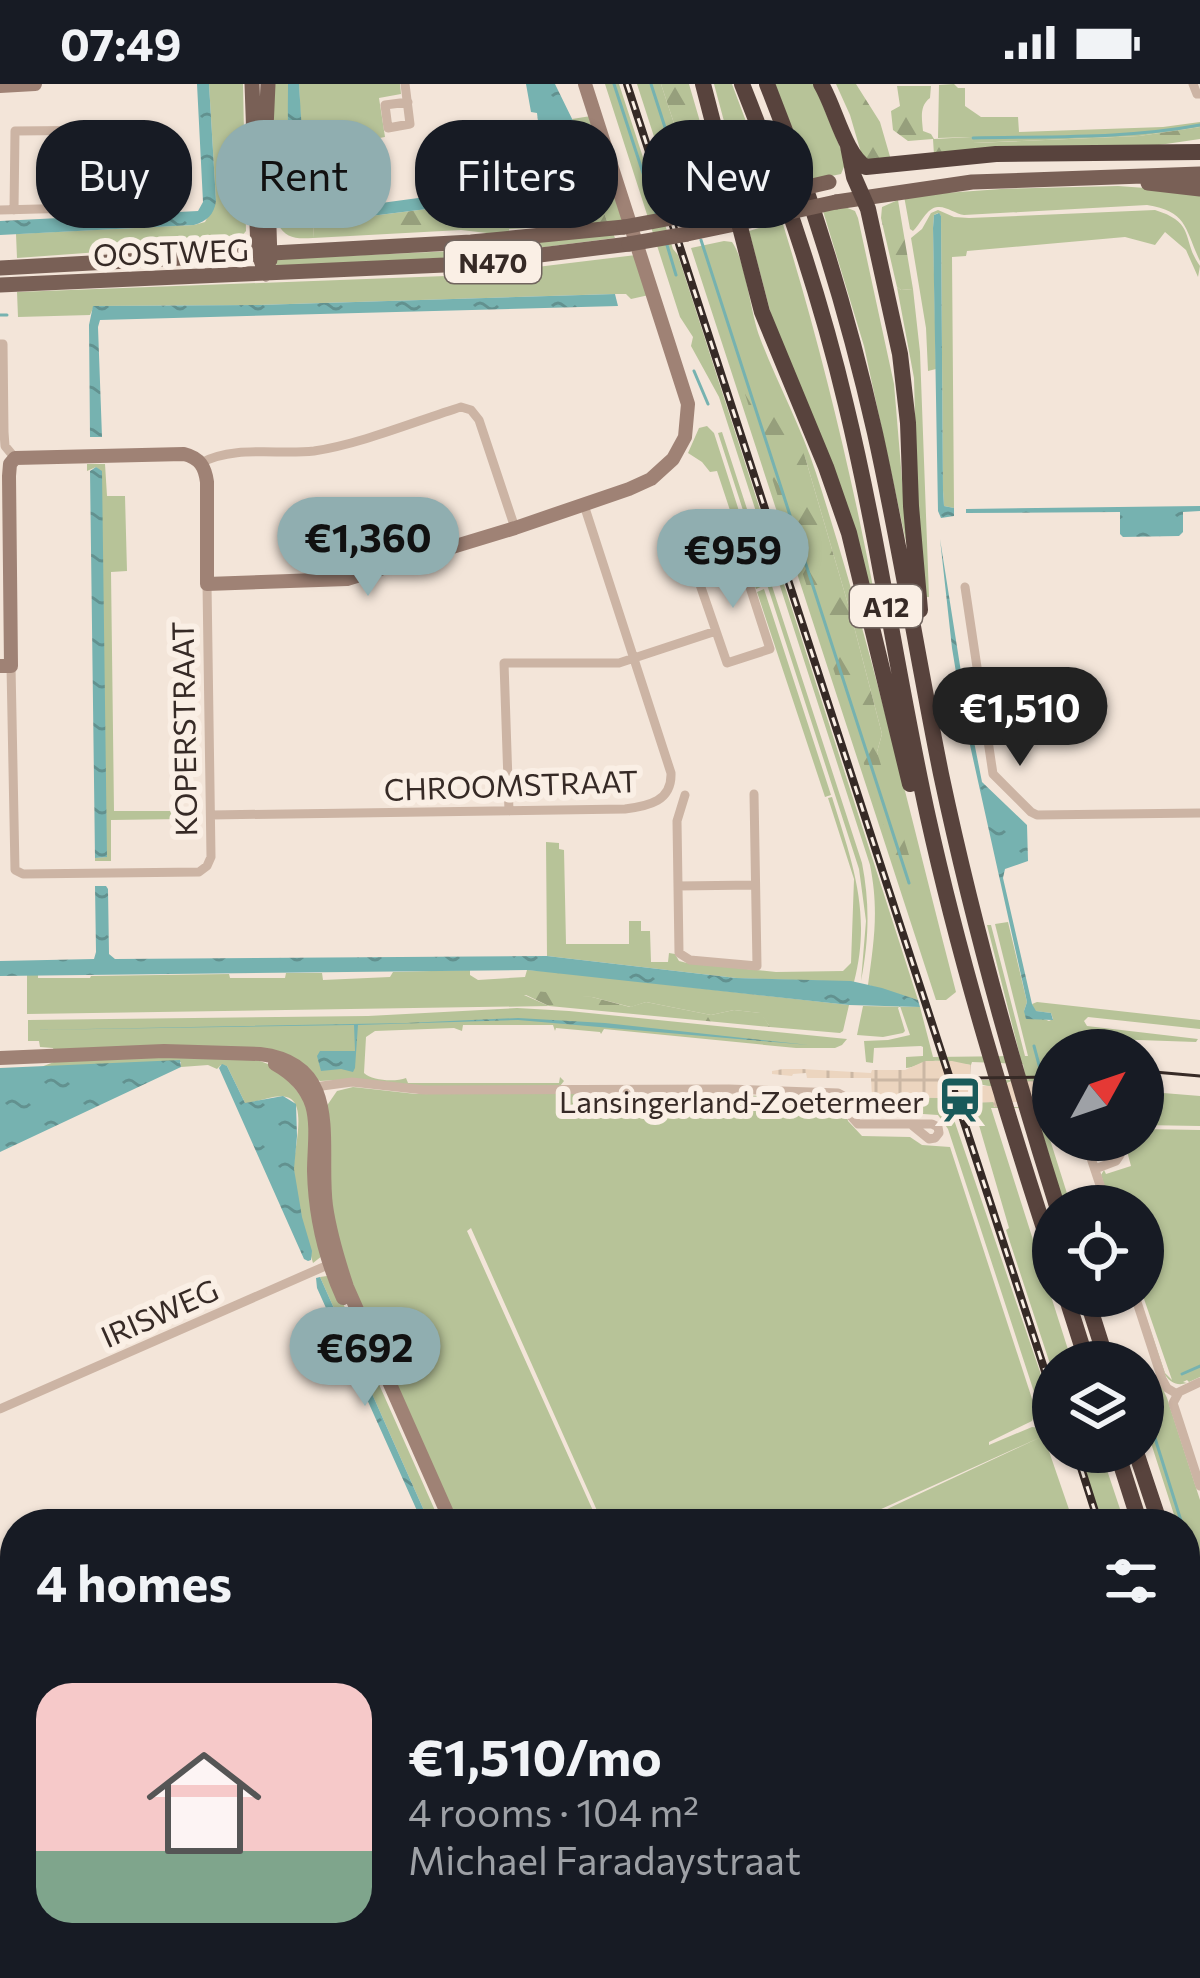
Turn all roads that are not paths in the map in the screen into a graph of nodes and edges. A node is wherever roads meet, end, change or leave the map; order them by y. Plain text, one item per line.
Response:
1 (35, 84) edge
2 (252, 84) edge
3 (268, 84) edge
4 (405, 84) edge
5 (586, 84) edge
6 (703, 84) edge
7 (742, 84) edge
8 (766, 84) edge
9 (821, 84) edge
10 (1192, 84) edge
11 (2, 85) edge
12 (1200, 94) edge
13 (408, 102) dead end
14 (713, 120) edge
15 (1200, 142) edge
16 (848, 146) junction
17 (1160, 152) junction
18 (1200, 155) edge
19 (1200, 174) edge
20 (1115, 176) junction
21 (854, 177) junction
22 (813, 186) edge
23 (1200, 189) edge
24 (864, 196) junction
25 (813, 207) edge
26 (0, 210) edge
27 (14, 210) junction
28 (642, 223) edge
29 (714, 228) edge
30 (740, 228) edge
31 (265, 252) junction
32 (0, 268) edge
33 (266, 274) junction
34 (0, 285) edge
35 (0, 344) edge
36 (2, 432) edge
37 (17, 458) junction
38 (201, 463) junction
39 (584, 505) junction
40 (515, 528) junction
41 (207, 584) junction
42 (965, 587) dead end
43 (716, 631) junction
44 (634, 658) junction
45 (6, 666) edge
46 (930, 719) junction
47 (754, 794) dead end
48 (685, 795) dead end
49 (508, 811) junction
50 (1200, 813) edge
51 (211, 815) junction
52 (755, 885) junction
53 (678, 886) junction
54 (970, 985) junction
55 (0, 1058) edge
56 (316, 1096) junction
57 (914, 1126) dead end
58 (1095, 1169) junction
59 (1051, 1185) edge
60 (1100, 1185) edge
61 (1032, 1192) edge
62 (334, 1263) junction
63 (1142, 1317) edge
64 (1200, 1382) edge
65 (1177, 1394) junction
66 (0, 1409) edge
67 (1124, 1473) edge
68 (1143, 1473) edge
69 (1200, 1486) edge
70 (441, 1509) edge
71 (1135, 1509) edge
72 (1155, 1509) edge

1 - 11 street
2 - 31 main road
3 - 31 main road
4 - 13 street
5 - 39 street
6 - 14 highway, A12
7 - 54 highway, A12
8 - 46 highway, A12
9 - 16 highway, A12
10 - 12 street
15 - 17 highway
16 - 17 highway
16 - 21 highway, A12
17 - 18 highway
18 - 21 main road, OOSTWEG
19 - 20 main road, OOSTWEG
20 - 23 main road
20 - 24 main road, OOSTWEG
21 - 22 main road, OOSTWEG / N470, bridge
21 - 24 highway, A12
24 - 25 main road, OOSTWEG / N470, bridge
24 - 46 highway, A12
26 - 27 street
27 - 27 street
28 - 31 main road, OOSTWEG / N470, bridge
29 - 33 main road, OOSTWEG / N470, bridge
30 - 54 highway, A12
31 - 32 main road, OOSTWEG / N470
31 - 33 main road
33 - 34 main road, OOSTWEG / N470
35 - 36 street
36 - 37 street
37 - 38 street
37 - 45 street
38 - 40 street
38 - 41 street, KOPERSTRAAT
39 - 40 street
39 - 44 street, CHROOMSTRAAT
40 - 41 street
41 - 51 street, KOPERSTRAAT
42 - 50 street
43 - 43 street
43 - 44 street
44 - 49 street
44 - 49 street, CHROOMSTRAAT
45 - 51 street, KOPERSTRAAT
46 - 59 highway, A12
47 - 52 street
48 - 53 street
49 - 51 street, CHROOMSTRAAT
52 - 53 street
52 - 53 street
54 - 61 highway, A12
55 - 56 street
56 - 57 street
56 - 62 street
58 - 58 street
58 - 60 street
62 - 66 street, IRISWEG
62 - 70 street
63 - 65 street
64 - 65 street
65 - 69 street
67 - 71 highway
68 - 72 highway

